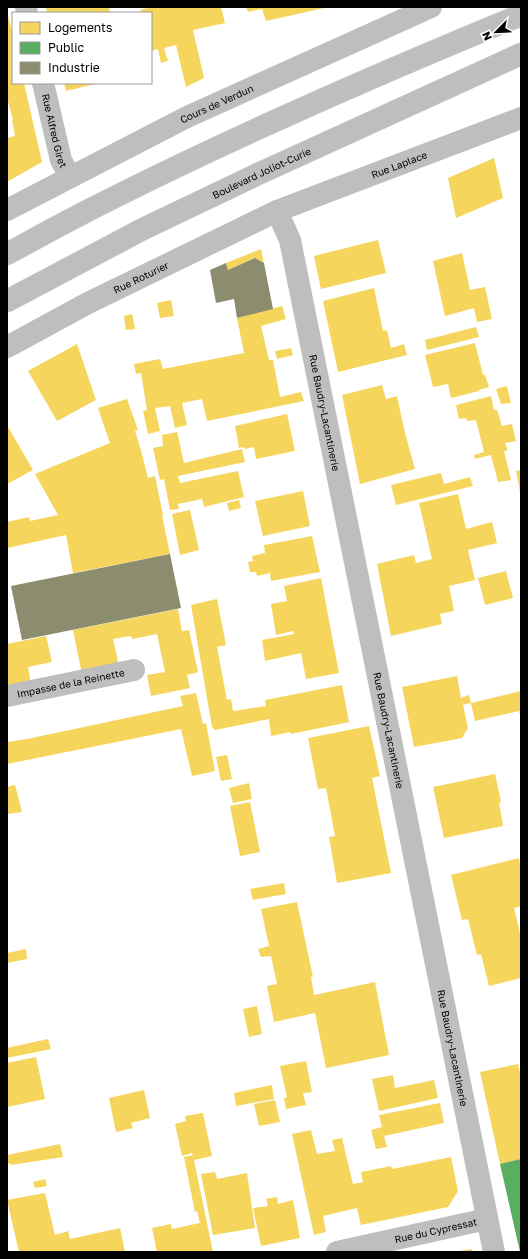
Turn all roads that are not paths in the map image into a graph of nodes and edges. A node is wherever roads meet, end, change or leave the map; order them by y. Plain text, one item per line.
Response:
1 (431, 7) edge
2 (521, 15) edge
3 (521, 54) edge
4 (43, 84) edge
5 (521, 118) edge
6 (70, 176) junction
7 (7, 210) edge
8 (277, 211) junction
9 (7, 254) edge
10 (7, 301) edge
11 (7, 347) edge
12 (134, 670) dead end
13 (7, 696) edge
14 (487, 1219) junction
15 (337, 1252) edge
16 (494, 1252) edge

1 - 6 street, Cours de Verdun
2 - 9 street
3 - 10 street, Boulevard Joliot-Curie
4 - 6 street, Rue Alfred Giret
5 - 8 street, Rue Laplace
6 - 7 street, Cours de Verdun
8 - 11 street, Rue Roturier
8 - 14 street, Rue Baudry-Lacantinerie
12 - 13 street, Impasse de la Reinette
14 - 15 street, Rue du Cypressat
14 - 16 street, Rue Baudry-Lacantinerie

